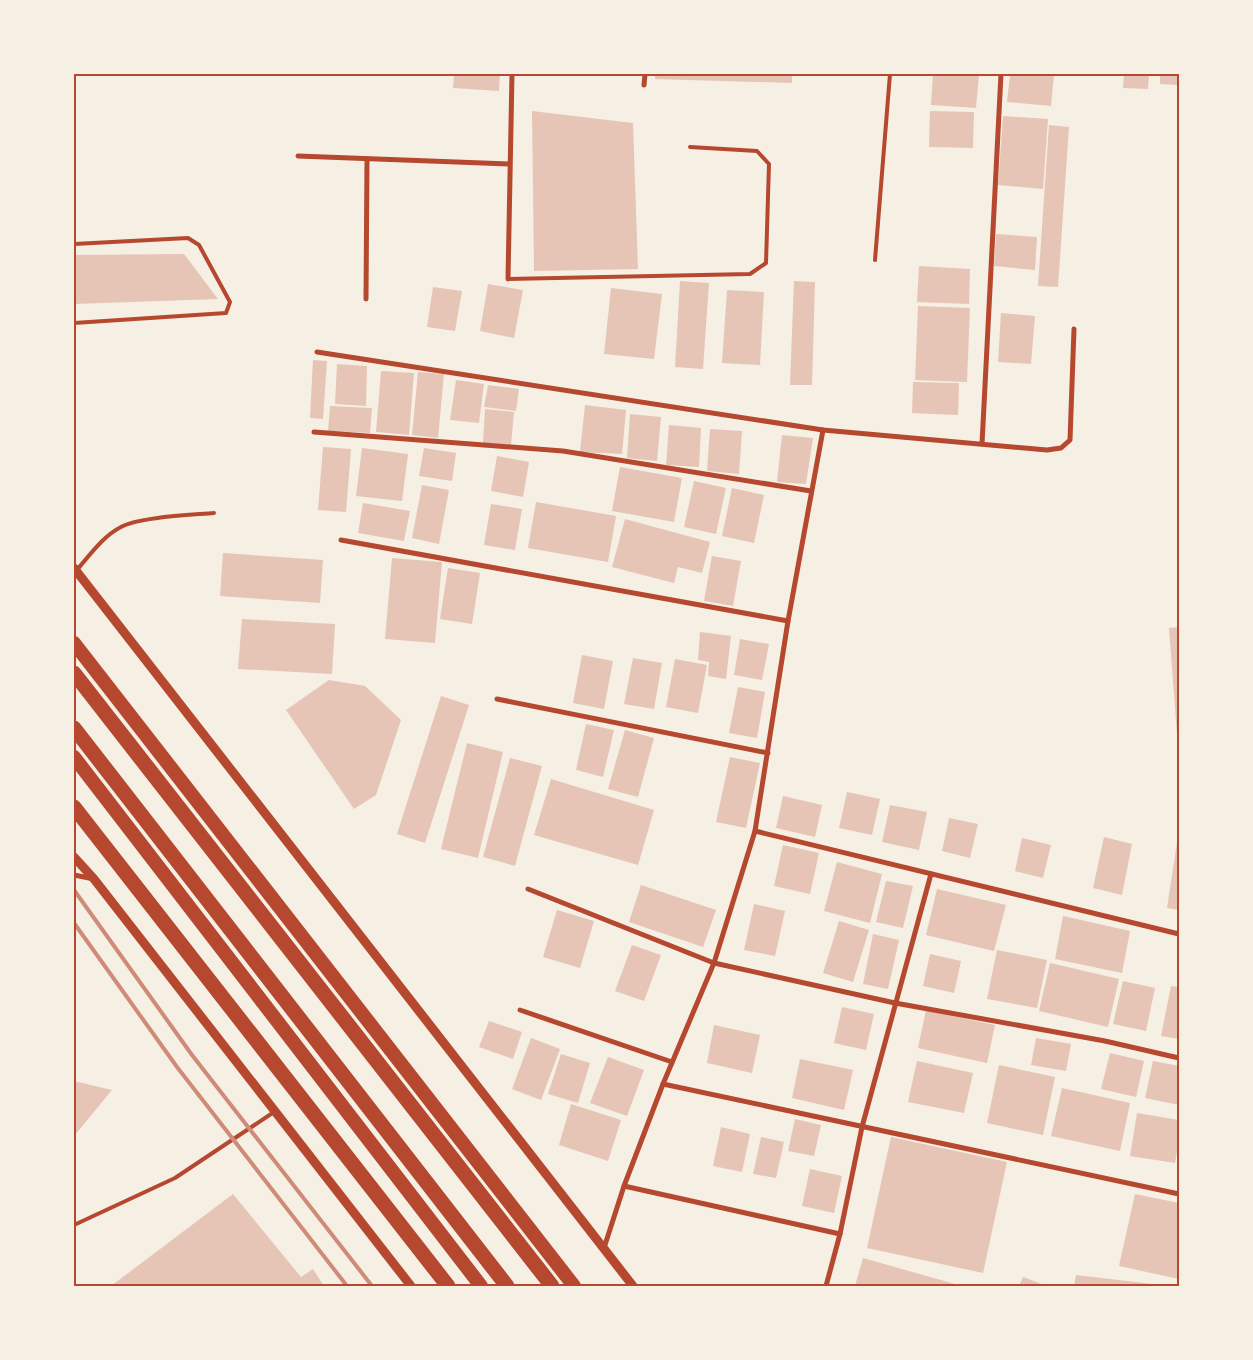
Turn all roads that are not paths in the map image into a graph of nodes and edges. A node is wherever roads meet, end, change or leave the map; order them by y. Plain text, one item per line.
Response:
1 (512, 74) edge
2 (645, 74) edge
3 (890, 74) edge
4 (1001, 74) edge
5 (644, 85) dead end
6 (690, 148) dead end
7 (298, 156) dead end
8 (367, 159) junction
9 (510, 164) junction
10 (74, 244) edge
11 (875, 260) dead end
12 (508, 279) joint
13 (366, 299) dead end
14 (74, 323) edge
15 (1074, 329) dead end
16 (317, 352) dead end
17 (823, 430) junction
18 (314, 432) dead end
19 (982, 444) junction
20 (811, 491) junction
21 (214, 512) dead end
22 (341, 540) dead end
23 (75, 569) edge
24 (788, 622) junction
25 (74, 643) edge
26 (74, 673) edge
27 (496, 699) dead end
28 (74, 728) edge
29 (768, 754) junction
30 (74, 757) edge
31 (74, 807) edge
32 (755, 831) junction
33 (74, 857) edge
34 (932, 874) junction
35 (74, 876) edge
36 (94, 879) junction
37 (528, 889) dead end
38 (1179, 934) edge
39 (714, 963) junction
40 (895, 1002) junction
41 (520, 1010) dead end
42 (1179, 1058) edge
43 (672, 1062) junction
44 (663, 1084) junction
45 (274, 1112) junction
46 (862, 1126) junction
47 (624, 1186) junction
48 (1179, 1194) edge
49 (74, 1225) edge
50 (840, 1234) junction
51 (604, 1249) junction
52 (411, 1286) edge
53 (448, 1286) edge
54 (480, 1286) edge
55 (507, 1286) edge
56 (552, 1286) edge
57 (574, 1286) edge
58 (633, 1286) edge
59 (826, 1286) edge

1 - 9 street
2 - 5 street
3 - 11 lane
4 - 19 street
6 - 12 lane
7 - 8 street
8 - 9 street
8 - 13 street
9 - 12 street
10 - 14 lane
15 - 19 street
16 - 17 street
17 - 19 street
17 - 20 street
18 - 20 street
20 - 24 street
21 - 23 lane
22 - 24 street
23 - 51 street
24 - 29 street
25 - 57 highway
26 - 56 highway
27 - 29 street
28 - 55 highway
29 - 32 street
30 - 54 highway
31 - 53 highway
32 - 34 street
32 - 39 street
33 - 36 street
34 - 38 street
34 - 40 street
35 - 36 street
36 - 45 street
37 - 39 street
39 - 40 street
39 - 43 street
40 - 42 street
40 - 46 street
41 - 43 street
43 - 44 street
44 - 46 street
44 - 47 street
45 - 49 lane
45 - 52 street
46 - 48 street
46 - 50 street
47 - 50 street
47 - 51 street
50 - 59 street
51 - 58 street

